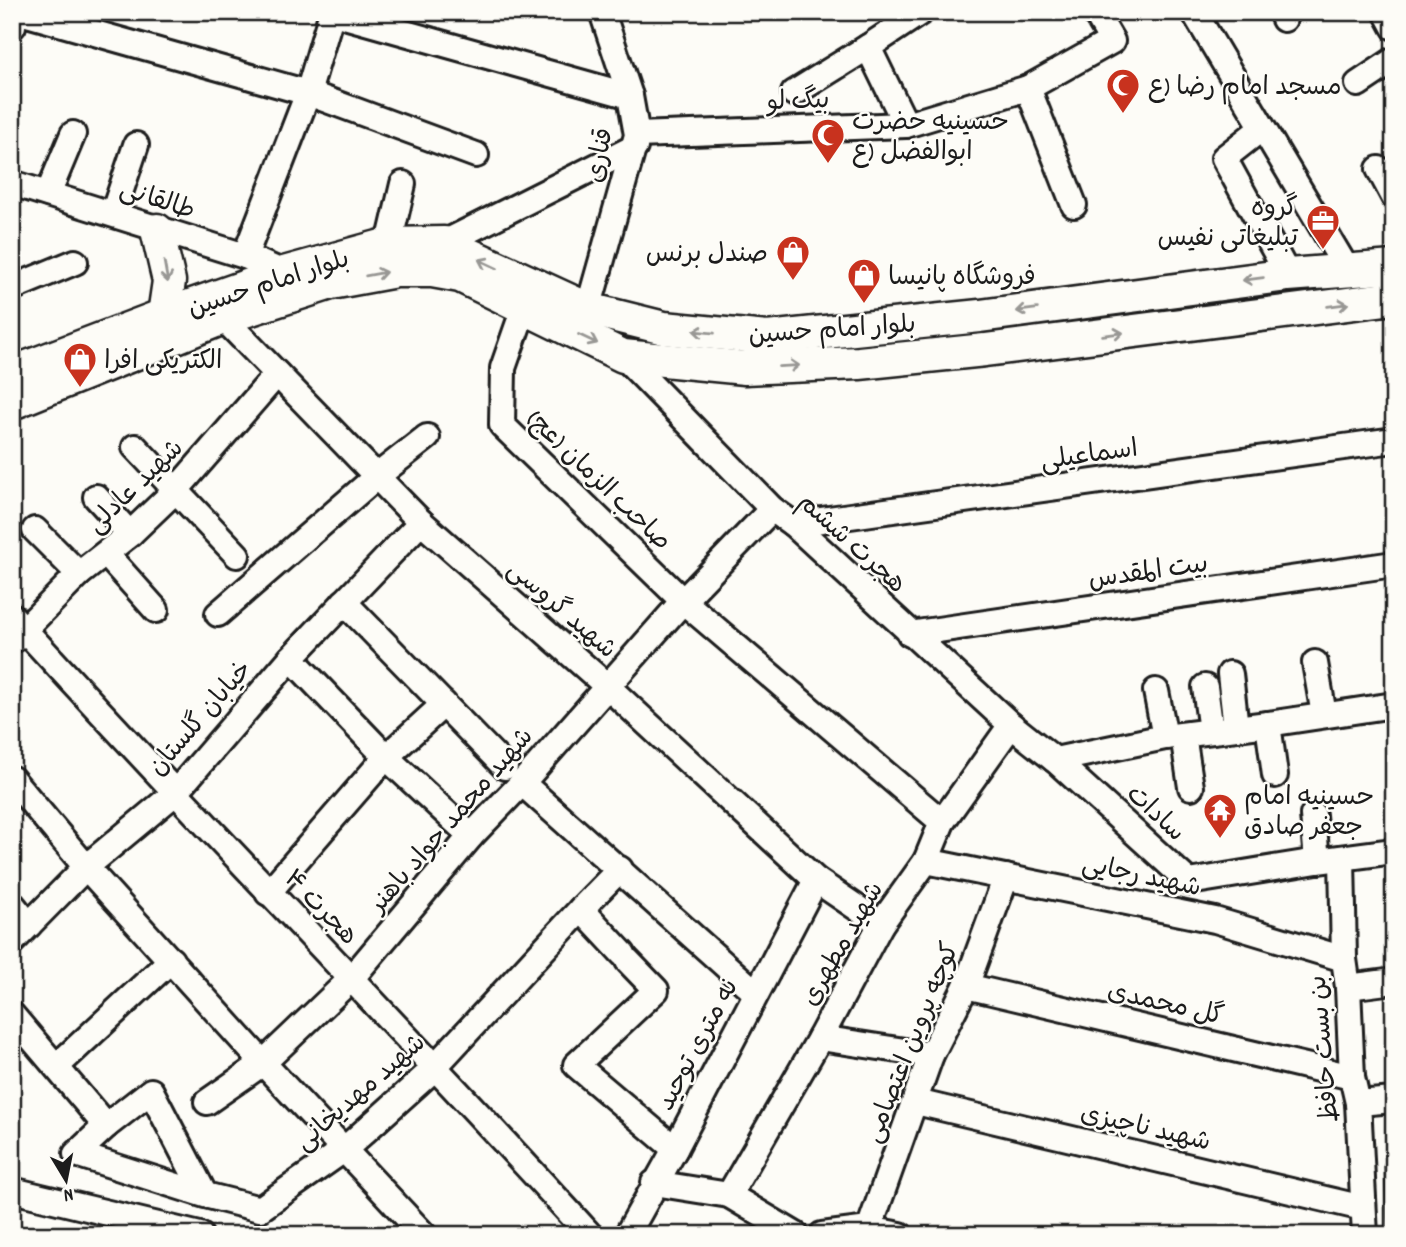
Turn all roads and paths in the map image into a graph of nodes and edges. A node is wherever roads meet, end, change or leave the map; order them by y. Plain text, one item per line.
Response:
1 (602, 12) edge
2 (921, 12) edge
3 (1096, 12) edge
4 (1194, 12) edge
5 (1386, 12) edge
6 (331, 13) edge
7 (19, 21) edge
8 (1394, 27) edge
9 (868, 47) junction
10 (1394, 60) edge
11 (1358, 84) dead end
12 (1028, 88) junction
13 (308, 93) junction
14 (793, 93) dead end
15 (630, 96) junction
16 (906, 125) junction
17 (1262, 128) junction
18 (73, 134) dead end
19 (636, 141) junction
20 (136, 145) dead end
21 (476, 155) dead end
22 (1378, 169) dead end
23 (12, 183) edge
24 (403, 184) dead end
25 (48, 194) junction
26 (1394, 197) edge
27 (1074, 205) dead end
28 (113, 214) junction
29 (157, 230) junction
30 (444, 243) junction
31 (389, 244) junction
32 (245, 256) junction
33 (75, 262) dead end
34 (1394, 267) edge
35 (1348, 271) junction
36 (284, 273) junction
37 (1288, 275) junction
38 (12, 288) edge
39 (1394, 298) edge
40 (524, 308) junction
41 (588, 309) junction
42 (164, 315) junction
43 (980, 316) junction
44 (223, 318) junction
45 (985, 350) junction
46 (623, 356) junction
47 (12, 373) edge
48 (277, 374) junction
49 (12, 403) edge
50 (427, 437) dead end
51 (1394, 440) edge
52 (135, 447) dead end
53 (376, 477) junction
54 (177, 489) junction
55 (96, 497) dead end
56 (772, 509) junction
57 (421, 522) junction
58 (793, 524) junction
59 (35, 530) dead end
60 (130, 534) junction
61 (106, 554) junction
62 (237, 555) dead end
63 (1394, 564) edge
64 (79, 574) junction
65 (683, 601) junction
66 (344, 602) junction
67 (156, 610) dead end
68 (218, 614) dead end
69 (17, 629) edge
70 (910, 634) junction
71 (291, 658) junction
72 (1315, 663) dead end
73 (1230, 674) dead end
74 (608, 687) junction
75 (1205, 687) dead end
76 (1157, 691) dead end
77 (444, 704) junction
78 (1394, 705) edge
79 (1324, 715) junction
80 (1268, 724) junction
81 (1011, 725) junction
82 (1236, 728) junction
83 (1211, 731) junction
84 (1174, 736) junction
85 (386, 757) junction
86 (1055, 760) junction
87 (513, 775) junction
88 (1275, 775) dead end
89 (12, 779) edge
90 (1191, 787) dead end
91 (174, 793) junction
92 (1312, 816) dead end
93 (942, 821) junction
94 (471, 836) junction
95 (1394, 852) edge
96 (1330, 859) junction
97 (926, 861) junction
98 (86, 867) junction
99 (620, 869) junction
100 (1006, 877) junction
101 (816, 880) junction
102 (1189, 882) junction
103 (268, 892) junction
104 (12, 904) edge
105 (581, 909) junction
106 (1215, 920) junction
107 (881, 924) junction
108 (21, 933) edge
109 (1344, 958) junction
110 (171, 960) junction
111 (351, 979) junction
112 (1394, 981) edge
113 (966, 986) junction
114 (1348, 987) junction
115 (756, 993) junction
116 (12, 1015) edge
117 (820, 1038) junction
118 (931, 1055) junction
119 (263, 1063) junction
120 (57, 1066) junction
121 (436, 1066) junction
122 (1352, 1077) junction
123 (1394, 1100) edge
124 (207, 1102) dead end
125 (916, 1102) junction
126 (1359, 1103) junction
127 (106, 1126) junction
128 (345, 1149) junction
129 (675, 1149) junction
130 (654, 1183) junction
131 (12, 1190) edge
132 (205, 1195) junction
133 (729, 1195) junction
134 (1363, 1208) junction
135 (869, 1229) junction
136 (200, 1235) edge
137 (424, 1235) edge
138 (590, 1235) edge
139 (627, 1235) edge
140 (796, 1235) edge
141 (822, 1235) edge
142 (900, 1235) edge
143 (1365, 1235) edge

1 - 15 street, قناری
2 - 9 street
3 - 12 street, بیگ لو
4 - 17 street
5 - 8 street
6 - 13 street
6 - 15 street
7 - 13 street
9 - 14 street
9 - 16 street
10 - 11 street
12 - 16 street, بیگ لو
12 - 27 street
13 - 21 street
13 - 32 street
15 - 19 street, قناری
16 - 19 street, بیگ لو
17 - 35 street
17 - 37 street
18 - 25 street
19 - 30 street
19 - 41 street, قناری
20 - 28 street
22 - 26 street
23 - 25 street, طالقانی
24 - 31 street
25 - 28 street, طالقانی
28 - 29 street, طالقانی
29 - 32 street, طالقانی
29 -> 42 main road
30 - 31 main road, بلوار امام حسین
41 -> 30 main road, بلوار امام حسین
31 - 36 main road, بلوار امام حسین
32 - 36 street, طالقانی
33 - 38 street
34 - 35 main road, بلوار امام حسین
35 - 37 main road, بلوار امام حسین
36 - 42 main road, بلوار امام حسین
37 -> 43 main road, بلوار امام حسین
45 -> 39 main road, بلوار امام حسین
44 -> 40 main road
40 -> 46 main road
40 - 65 street, صاحب الزمان (عج)
43 -> 41 main road, بلوار امام حسین
42 - 47 main road, بلوار امام حسین
43 - 45 main road
44 - 48 street, شهید گروسی
44 - 49 main road
46 -> 45 main road, بلوار امام حسین
46 - 56 street, هجرت ششم
48 - 53 street, شهید گروسی
48 - 54 street, شهید عادلی
50 - 53 street
51 - 58 street, اسماعیلی
52 - 54 street
53 - 57 street, شهید گروسی
53 - 68 street
54 - 60 street, شهید عادلی
54 - 62 street
55 - 60 street
56 - 58 street, هجرت ششم
56 - 65 street, شهید محمد جواد باهنر
57 - 66 street, خیابان گلستان
57 - 74 street, شهید گروسی
58 - 70 street, هجرت ششم
59 - 64 street
60 - 61 street, شهید عادلی
61 - 64 street, شهید عادلی
61 - 67 street
63 - 70 street, بیت المقدس
64 - 69 street, شهید عادلی
65 - 74 street, شهید محمد جواد باهنر
65 - 93 street, صاحب الزمان (عج)
66 - 71 street, خیابان گلستان
66 - 77 street
69 - 91 street, هجرت ۴
70 - 81 street, هجرت ششم
71 - 85 street
71 - 91 street, خیابان گلستان
72 - 79 street
73 - 82 street
74 - 87 street, شهید محمد جواد باهنر
74 - 101 street, شهید گروسی
75 - 83 street
76 - 84 street
77 - 85 street
77 - 87 street
78 - 79 street
79 - 80 street
80 - 82 street
80 - 88 street
81 - 86 street, هجرت ششم
81 - 93 street, شهید مطهری
82 - 83 street
83 - 84 street
84 - 86 street
84 - 90 street
85 - 94 street
85 - 103 street
86 - 102 street, سادات
87 - 94 street, شهید محمد جواد باهنر
87 - 99 street
89 - 98 street
91 - 98 street, خیابان گلستان
91 - 103 street, هجرت ۴
92 - 96 street, بن بست حافظ
93 - 97 street, شهید مطهری
94 - 111 street, شهید محمد جواد باهنر
95 - 96 street, سادات
96 - 102 street, سادات
96 - 109 street, بن بست حافظ
97 - 100 street, شهید رجایی
97 - 107 street, شهید مطهری
98 - 108 street, خیابان گلستان
98 - 110 street
99 - 105 street, شهید مهدیخانی
99 - 115 street
100 - 106 street, شهید رجایی
100 - 113 street, کوچه پروین اعتصامی
101 - 107 street, شهید گروسی
101 - 115 street, نه متری توحید
102 - 106 street
103 - 111 street, هجرت ۴
104 - 108 street
105 - 121 street, شهید مهدیخانی
105 - 129 street
106 - 109 street, شهید رجایی
107 - 117 street, شهید مطهری
109 - 114 street, بن بست حافظ
110 - 119 street
110 - 120 street
111 - 119 street, شهید محمد جواد باهنر
111 - 121 street, هجرت ۴
112 - 114 street
113 - 118 street, کوچه پروین اعتصامی
113 - 122 street, گل محمدی
114 - 122 street, بن بست حافظ
115 - 129 street, نه متری توحید
116 - 120 street
117 - 118 street
117 - 133 street, شهید مطهری
118 - 125 street, کوچه پروین اعتصامی
119 - 124 street, شهید محمد جواد باهنر
119 - 128 street
120 - 127 street
121 - 128 street, شهید مهدیخانی
121 - 138 street, هجرت ۴
122 - 126 street, بن بست حافظ
123 - 126 street
125 - 134 street, شهید ناچیزی
125 - 135 street, کوچه پروین اعتصامی
126 - 134 street, بن بست حافظ
127 - 132 street
127 - 132 street, شهید مهدیخانی
128 - 132 street, شهید مهدیخانی
128 - 137 street
129 - 130 street, نه متری توحید
130 - 133 street
130 - 139 street, نه متری توحید
131 - 136 street
133 - 140 street
134 - 143 street, بن بست حافظ
135 - 141 street
135 - 142 street

